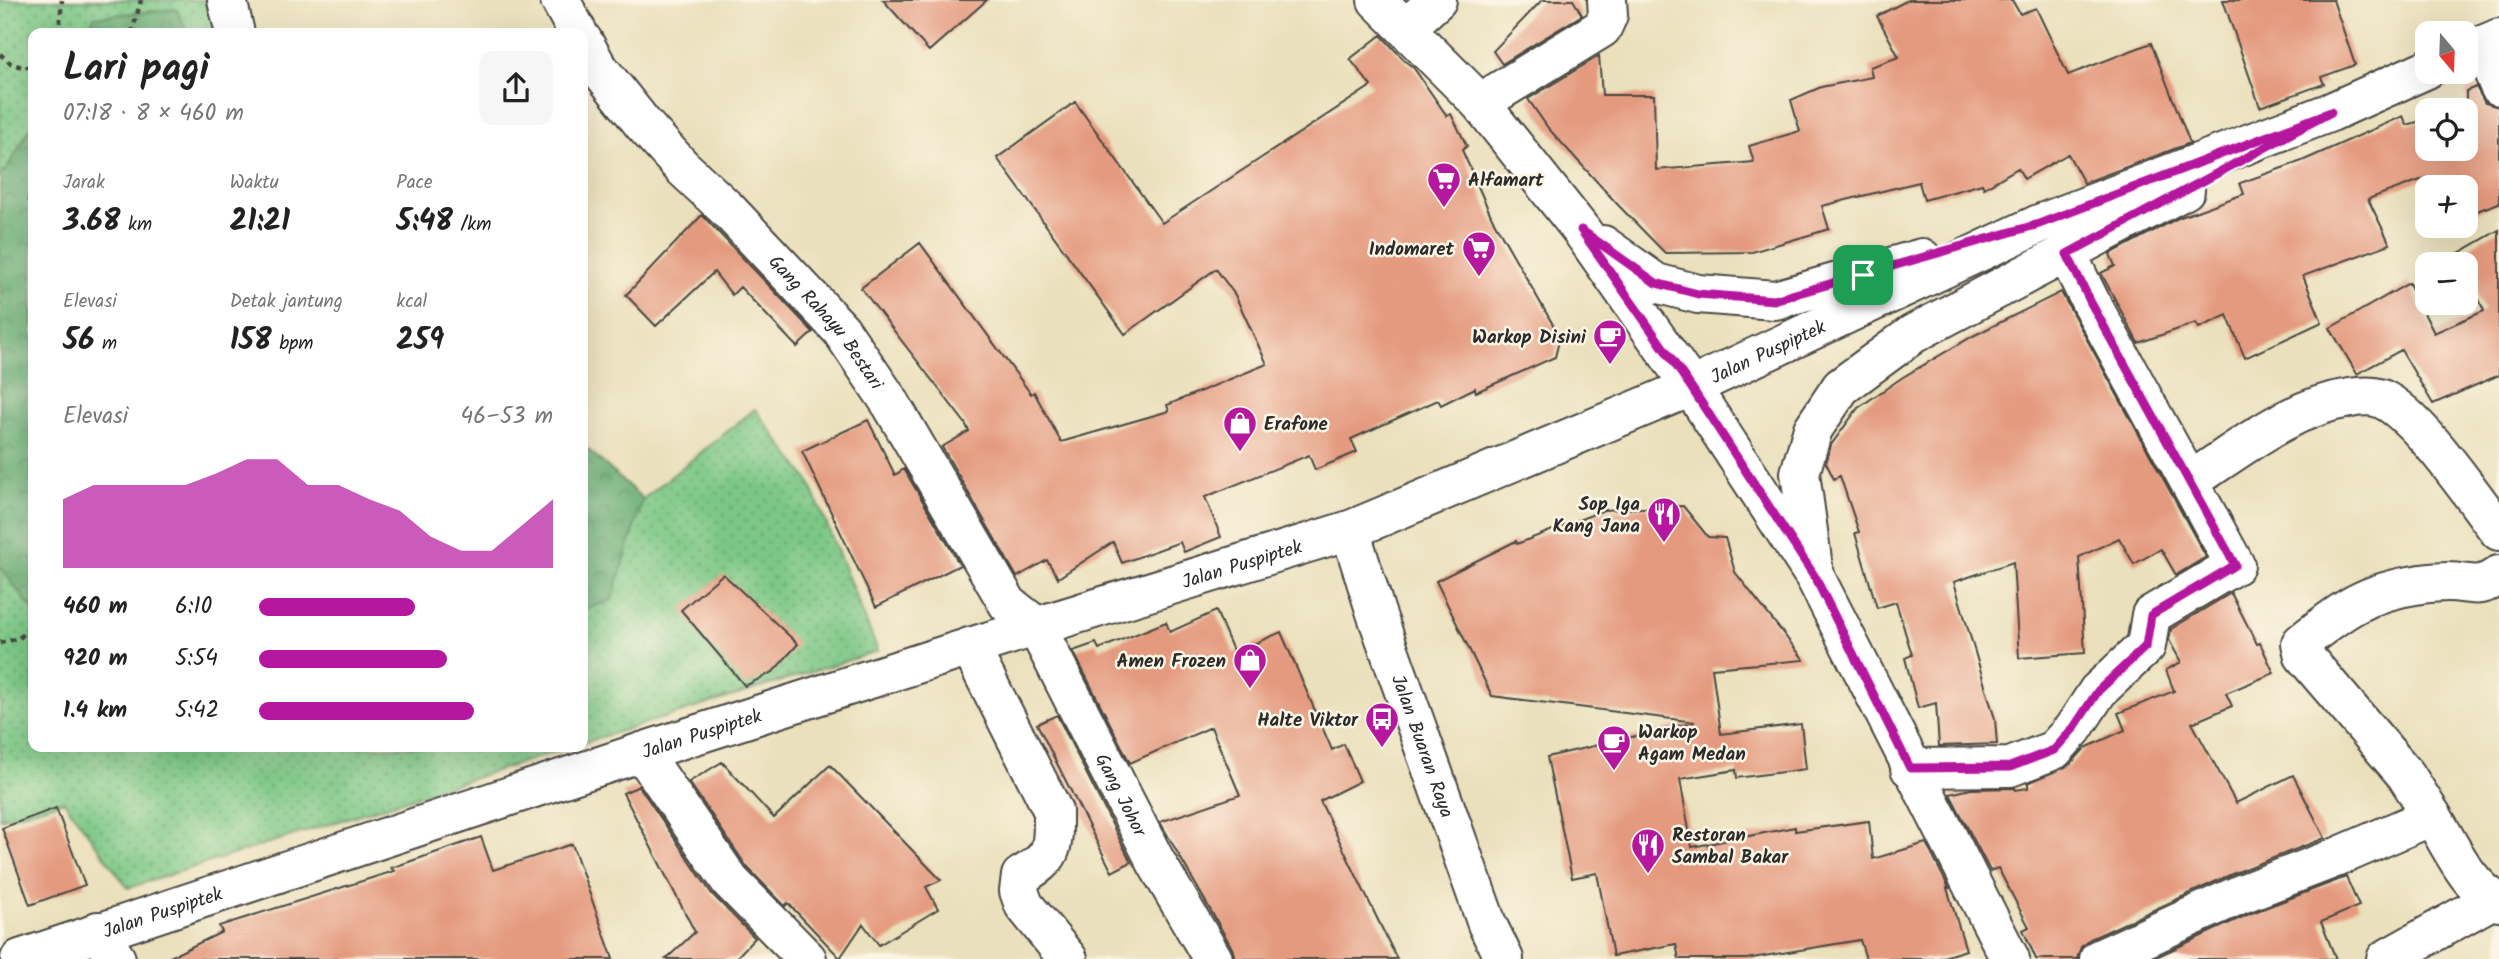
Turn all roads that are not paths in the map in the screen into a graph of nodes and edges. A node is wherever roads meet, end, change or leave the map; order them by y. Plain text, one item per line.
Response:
1 (227, 0) edge
2 (560, 0) edge
3 (1377, 0) edge
4 (1437, 0) edge
5 (1607, 0) edge
6 (1407, 27) junction
7 (234, 28) edge
8 (575, 28) edge
9 (2482, 45) edge
10 (588, 50) edge
11 (2415, 74) edge
12 (2499, 86) edge
13 (1480, 103) junction
14 (2331, 112) junction
15 (2039, 224) junction
16 (1581, 230) junction
17 (2067, 254) junction
18 (1691, 387) junction
19 (2190, 481) junction
20 (1350, 530) junction
21 (2499, 531) edge
22 (2499, 575) edge
23 (1815, 577) junction
24 (1036, 626) junction
25 (970, 647) junction
26 (642, 752) junction
27 (1910, 768) junction
28 (2432, 816) junction
29 (2496, 901) edge
30 (107, 945) edge
31 (1998, 949) edge
32 (20, 959) edge
33 (807, 959) edge
34 (1068, 959) edge
35 (1213, 959) edge
36 (1504, 959) edge
37 (2099, 959) edge
38 (2386, 959) edge

1 - 7 main road
2 - 8 main road
3 - 6 main road
4 - 6 main road
5 - 13 main road
6 - 13 main road
9 - 12 main road
10 - 24 main road, Gang Rahayu Bestari
11 - 14 main road, Jalan Puspiptek
13 - 16 main road
14 - 15 main road, Jalan Puspiptek
14 - 17 main road
15 - 16 main road
15 - 18 main road, Jalan Puspiptek
16 - 18 main road
17 - 19 main road
17 - 23 main road
18 - 20 main road, Jalan Puspiptek
18 - 23 main road
19 - 21 main road
19 - 27 main road
20 - 24 main road, Jalan Puspiptek
20 - 36 main road, Jalan Buaran Raya
22 - 28 main road
23 - 27 main road
24 - 25 main road, Jalan Puspiptek
24 - 35 main road, Gang Johor
25 - 26 main road, Jalan Puspiptek
25 - 34 main road
26 - 30 main road, Jalan Puspiptek
26 - 33 main road
27 - 31 main road
28 - 29 main road
28 - 37 main road
29 - 38 main road
30 - 32 main road, Jalan Puspiptek

